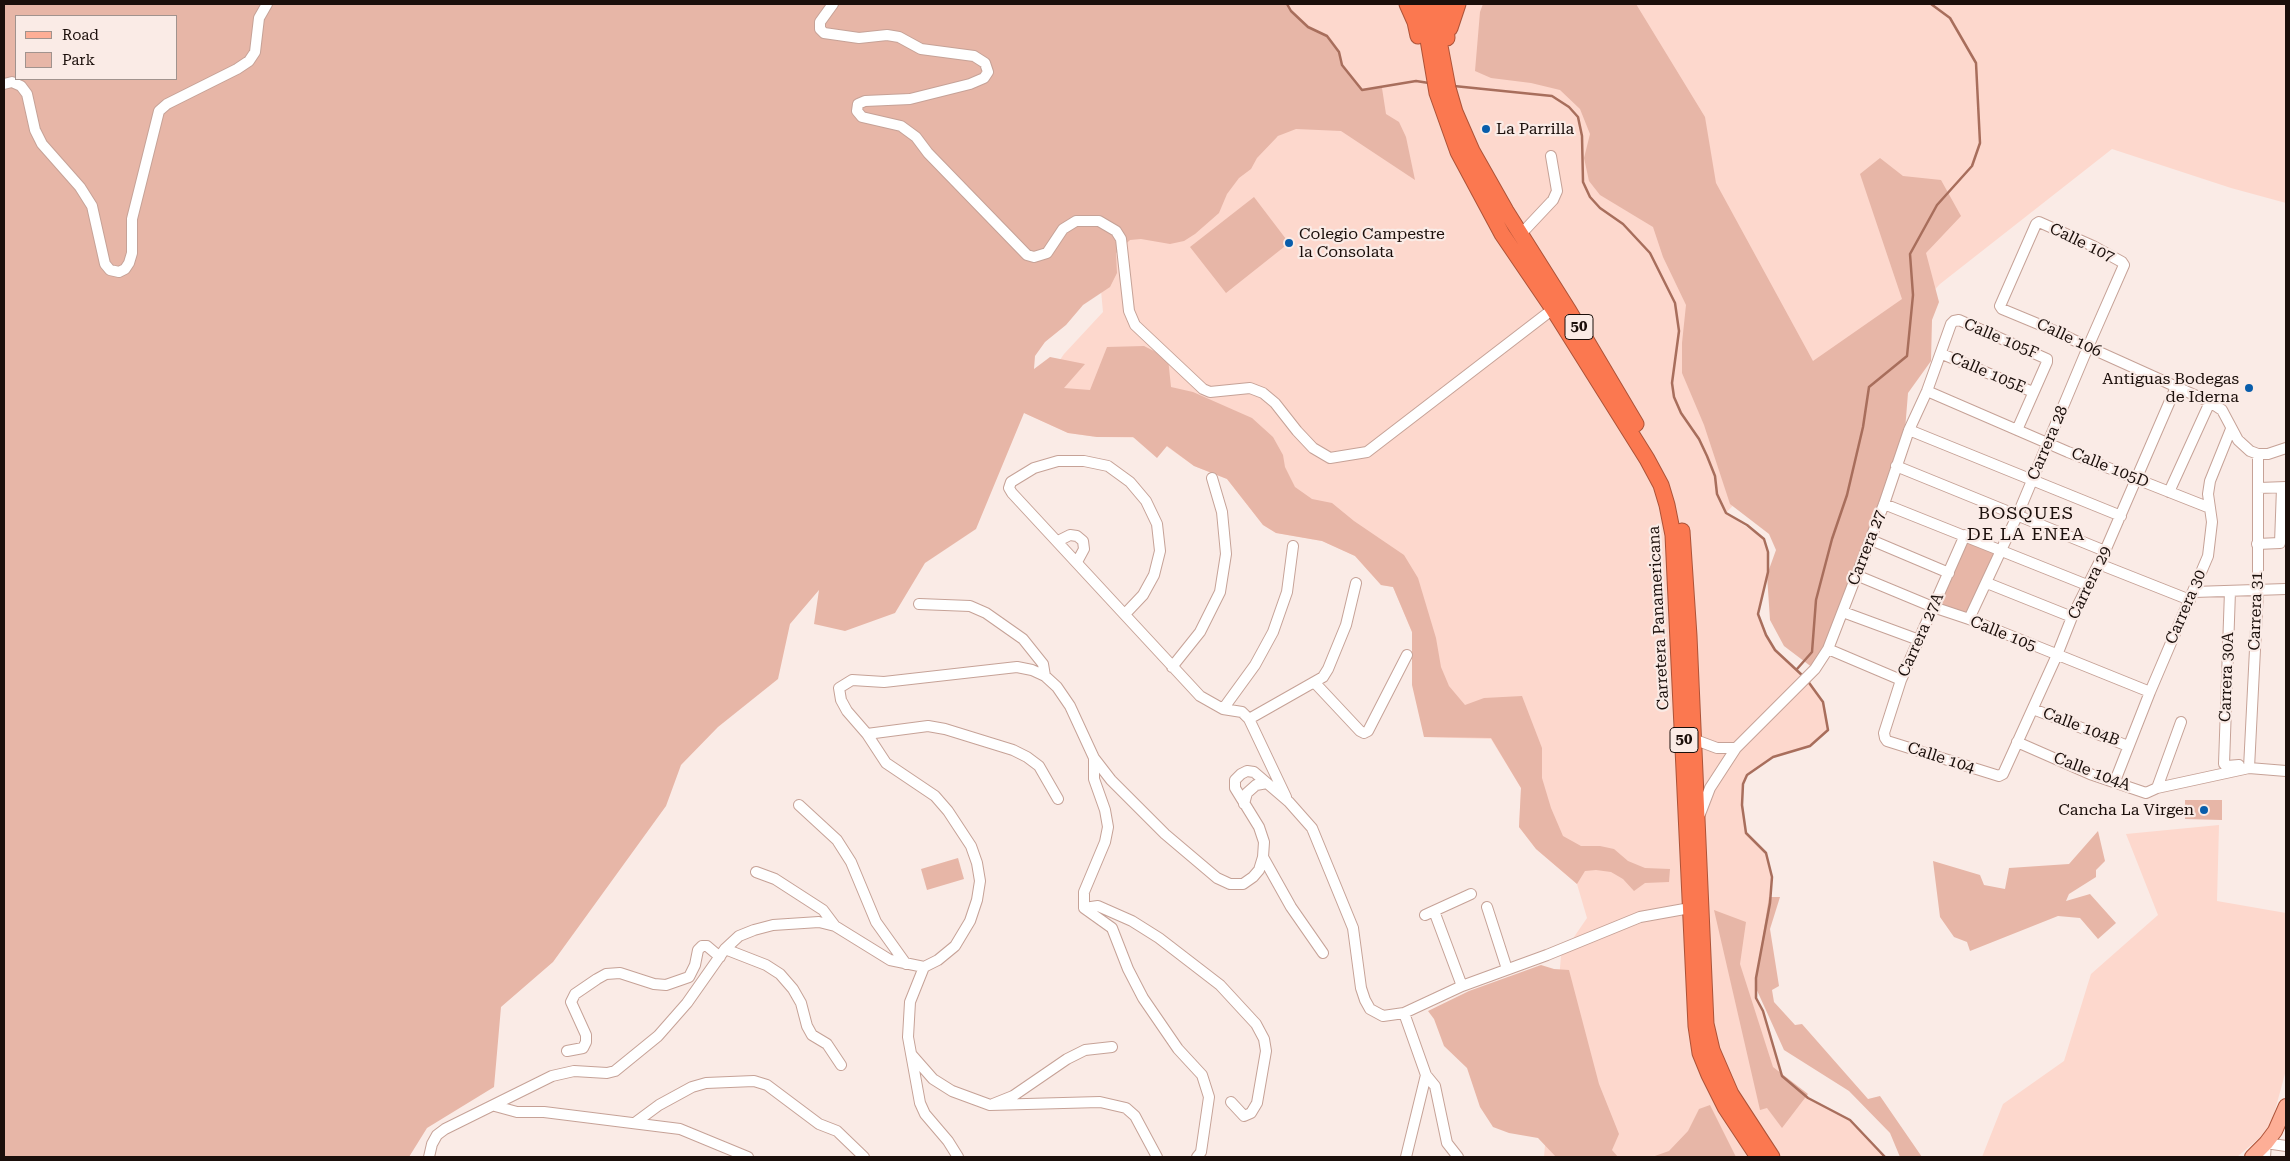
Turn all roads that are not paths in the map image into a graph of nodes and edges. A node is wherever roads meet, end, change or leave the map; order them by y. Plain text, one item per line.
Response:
1 (268, 4) edge
2 (832, 4) edge
3 (1407, 4) edge
4 (1422, 4) edge
5 (1432, 4) edge
6 (1444, 4) edge
7 (1458, 4) edge
8 (1447, 37) junction
9 (4, 84) edge
10 (1551, 156) dead end
11 (1480, 180) junction
12 (1506, 211) junction
13 (1502, 234) junction
14 (1521, 234) junction
15 (2124, 265) joint
16 (2000, 306) joint
17 (1553, 309) junction
18 (1954, 320) joint
19 (2088, 347) junction
20 (1942, 354) junction
21 (2176, 387) junction
22 (1927, 391) junction
23 (2033, 392) junction
24 (2210, 402) junction
25 (2231, 429) junction
26 (1910, 430) junction
27 (2017, 430) junction
28 (2048, 442) junction
29 (2286, 448) edge
30 (2258, 454) junction
31 (1896, 466) junction
32 (1212, 478) dead end
33 (2032, 480) junction
34 (2137, 480) junction
35 (2259, 488) junction
36 (2284, 488) edge
37 (2169, 492) junction
38 (1884, 504) junction
39 (2210, 508) junction
40 (2018, 514) junction
41 (2121, 516) junction
42 (1965, 535) junction
43 (1871, 540) junction
44 (1058, 541) junction
45 (2257, 544) junction
46 (1293, 546) dead end
47 (2001, 550) junction
48 (2105, 551) junction
49 (1077, 562) junction
50 (2099, 564) junction
51 (1949, 573) junction
52 (1856, 575) junction
53 (1356, 583) dead end
54 (1987, 583) junction
55 (2087, 585) junction
56 (2286, 589) edge
57 (2258, 590) junction
58 (2230, 591) junction
59 (2192, 596) junction
60 (919, 604) dead end
61 (1933, 607) junction
62 (1843, 612) junction
63 (1125, 614) junction
64 (2072, 617) junction
65 (1969, 619) junction
66 (1919, 640) junction
67 (1828, 649) junction
68 (1407, 655) dead end
69 (2057, 655) junction
70 (1172, 667) junction
71 (1045, 676) junction
72 (1901, 680) junction
73 (1315, 683) junction
74 (2150, 692) junction
75 (1223, 709) junction
76 (2033, 709) junction
77 (1249, 719) junction
78 (2181, 722) dead end
79 (867, 734) junction
80 (1885, 738) joint
81 (1693, 739) junction
82 (2017, 742) junction
83 (2128, 746) junction
84 (1736, 748) junction
85 (1094, 758) junction
86 (2224, 764) joint
87 (2249, 766) junction
88 (2286, 772) edge
89 (1999, 776) joint
90 (2115, 781) junction
91 (1266, 783) junction
92 (2157, 788) junction
93 (1058, 799) dead end
94 (1289, 802) junction
95 (1244, 804) junction
96 (799, 805) dead end
97 (1698, 823) junction
98 (1263, 857) junction
99 (756, 872) dead end
100 (1471, 894) dead end
101 (1487, 907) dead end
102 (1084, 908) junction
103 (1690, 908) junction
104 (834, 926) junction
105 (722, 953) junction
106 (1323, 953) dead end
107 (906, 964) junction
108 (924, 967) junction
109 (1507, 969) junction
110 (1462, 986) junction
111 (1404, 1013) junction
112 (1112, 1047) dead end
113 (567, 1051) dead end
114 (911, 1054) junction
115 (841, 1066) dead end
116 (1426, 1075) junction
117 (1231, 1102) dead end
118 (990, 1105) junction
119 (495, 1106) junction
120 (2286, 1106) edge
121 (636, 1122) junction
122 (2266, 1143) junction
123 (2286, 1146) edge
124 (429, 1157) edge
125 (748, 1157) edge
126 (864, 1157) edge
127 (958, 1157) edge
128 (1157, 1157) edge
129 (1197, 1157) edge
130 (1406, 1157) edge
131 (1458, 1157) edge
132 (1758, 1157) edge
133 (1772, 1157) edge
134 (2252, 1157) edge
135 (2265, 1157) edge

1 - 9 street
2 - 17 street
3 - 13 highway
4 - 11 highway, Carretera Panamericana / 50
5 - 11 highway, Carretera Panamericana / 50
6 - 8 highway
7 - 8 highway
8 - 12 highway
10 - 14 street
11 - 12 highway, Carretera Panamericana / 50
11 - 13 highway, Carretera Panamericana / 50
12 - 14 highway, Carretera Panamericana / 50
13 - 17 highway, Carretera Panamericana / 50
14 - 81 highway, Carretera Panamericana / 50
15 - 16 street, Calle 107
15 - 19 street, Carrera 28
16 - 19 street, Calle 106
17 - 103 highway, Carretera Panamericana / 50
18 - 20 street, Carrera 27
18 - 23 street, Calle 105F
19 - 21 street, Calle 106
19 - 28 street, Carrera 28
20 - 22 street, Carrera 27
20 - 23 street, Calle 105E
21 - 24 street, Calle 106
21 - 34 street, Carrera 29
22 - 26 street, Carrera 27
22 - 27 street, Calle 105D
23 - 27 street
24 - 25 street, Calle 106
24 - 37 street
25 - 30 street, Calle 106
25 - 39 street, Carrera 30
26 - 31 street, Carrera 27
26 - 33 street
27 - 28 street, Calle 105D
28 - 33 street, Carrera 28
28 - 34 street, Calle 105D
29 - 30 street
30 - 35 street, Carrera 31
31 - 38 street, Carrera 27
31 - 40 street
32 - 70 street
33 - 40 street, Carrera 28
33 - 41 street
34 - 37 street, Calle 105D
34 - 41 street, Carrera 29
35 - 36 street
35 - 45 street, Carrera 31
36 - 45 street
37 - 39 street, Calle 105D
38 - 42 street
38 - 43 street, Carrera 27
39 - 59 street, Carrera 30
40 - 47 street, Carrera 28
40 - 48 street
41 - 48 street, Carrera 29
42 - 47 street
42 - 51 street, Carrera 27A
43 - 51 street
43 - 52 street, Carrera 27
44 - 49 street
44 - 49 street
44 - 63 street
45 - 57 street, Carrera 31
46 - 75 street
47 - 54 street, Carrera 28
47 - 55 street
48 - 50 street, Carrera 29
49 - 63 street
50 - 55 street, Carrera 29
50 - 59 street
51 - 61 street, Carrera 27A
52 - 61 street, Calle 105
52 - 62 street, Carrera 27
53 - 73 street
54 - 64 street
54 - 65 street, Carrera 28
55 - 64 street, Carrera 29
56 - 57 street
57 - 58 street
57 - 87 street, Carrera 31
58 - 59 street
58 - 86 street, Carrera 30A
59 - 74 street, Carrera 30
60 - 71 street
61 - 65 street, Calle 105
61 - 66 street, Carrera 27A
62 - 66 street
62 - 67 street, Carrera 27
63 - 70 street
64 - 69 street, Carrera 29
65 - 69 street, Calle 105
66 - 72 street, Carrera 27A
67 - 72 street
67 - 84 street, Carrera 27
68 - 73 street
69 - 74 street, Calle 105
69 - 76 street, Carrera 29
70 - 75 street
71 - 79 street
71 - 85 street
72 - 80 street, Carrera 27A
73 - 77 street
74 - 83 street, Carrera 30
75 - 77 street
76 - 82 street, Carrera 29
76 - 83 street, Calle 104B
77 - 94 street
78 - 92 street
79 - 93 street
79 - 108 street
80 - 89 street, Calle 104
81 - 84 street
81 - 97 highway, Carretera Panamericana / 50
82 - 89 street, Carrera 29
82 - 90 street, Calle 104A
83 - 90 street, Carrera 30
84 - 97 street, Carrera 27
85 - 98 street
85 - 102 street
86 - 87 street, Calle 104A
87 - 88 street, Calle 104A
87 - 92 street, Calle 104A
90 - 92 street, Calle 104A
91 - 94 street
91 - 95 street
91 - 95 street
94 - 111 street
95 - 98 street
96 - 107 street
97 - 133 highway, Carretera Panamericana / 50
98 - 106 street
99 - 104 street
100 - 110 street
101 - 109 street
102 - 117 street
102 - 129 street
103 - 109 street
103 - 132 highway, Carretera Panamericana / 50
104 - 105 street
104 - 107 street
105 - 113 street
105 - 115 street
105 - 119 street
107 - 108 street
108 - 114 street
109 - 110 street
110 - 111 street
111 - 116 street
112 - 118 street
114 - 118 street
114 - 127 street
116 - 130 street
116 - 131 street
118 - 128 street
119 - 121 street
119 - 124 street
120 - 122 main road
121 - 125 street
121 - 126 street
122 - 123 street
122 - 134 main road
122 - 135 street

